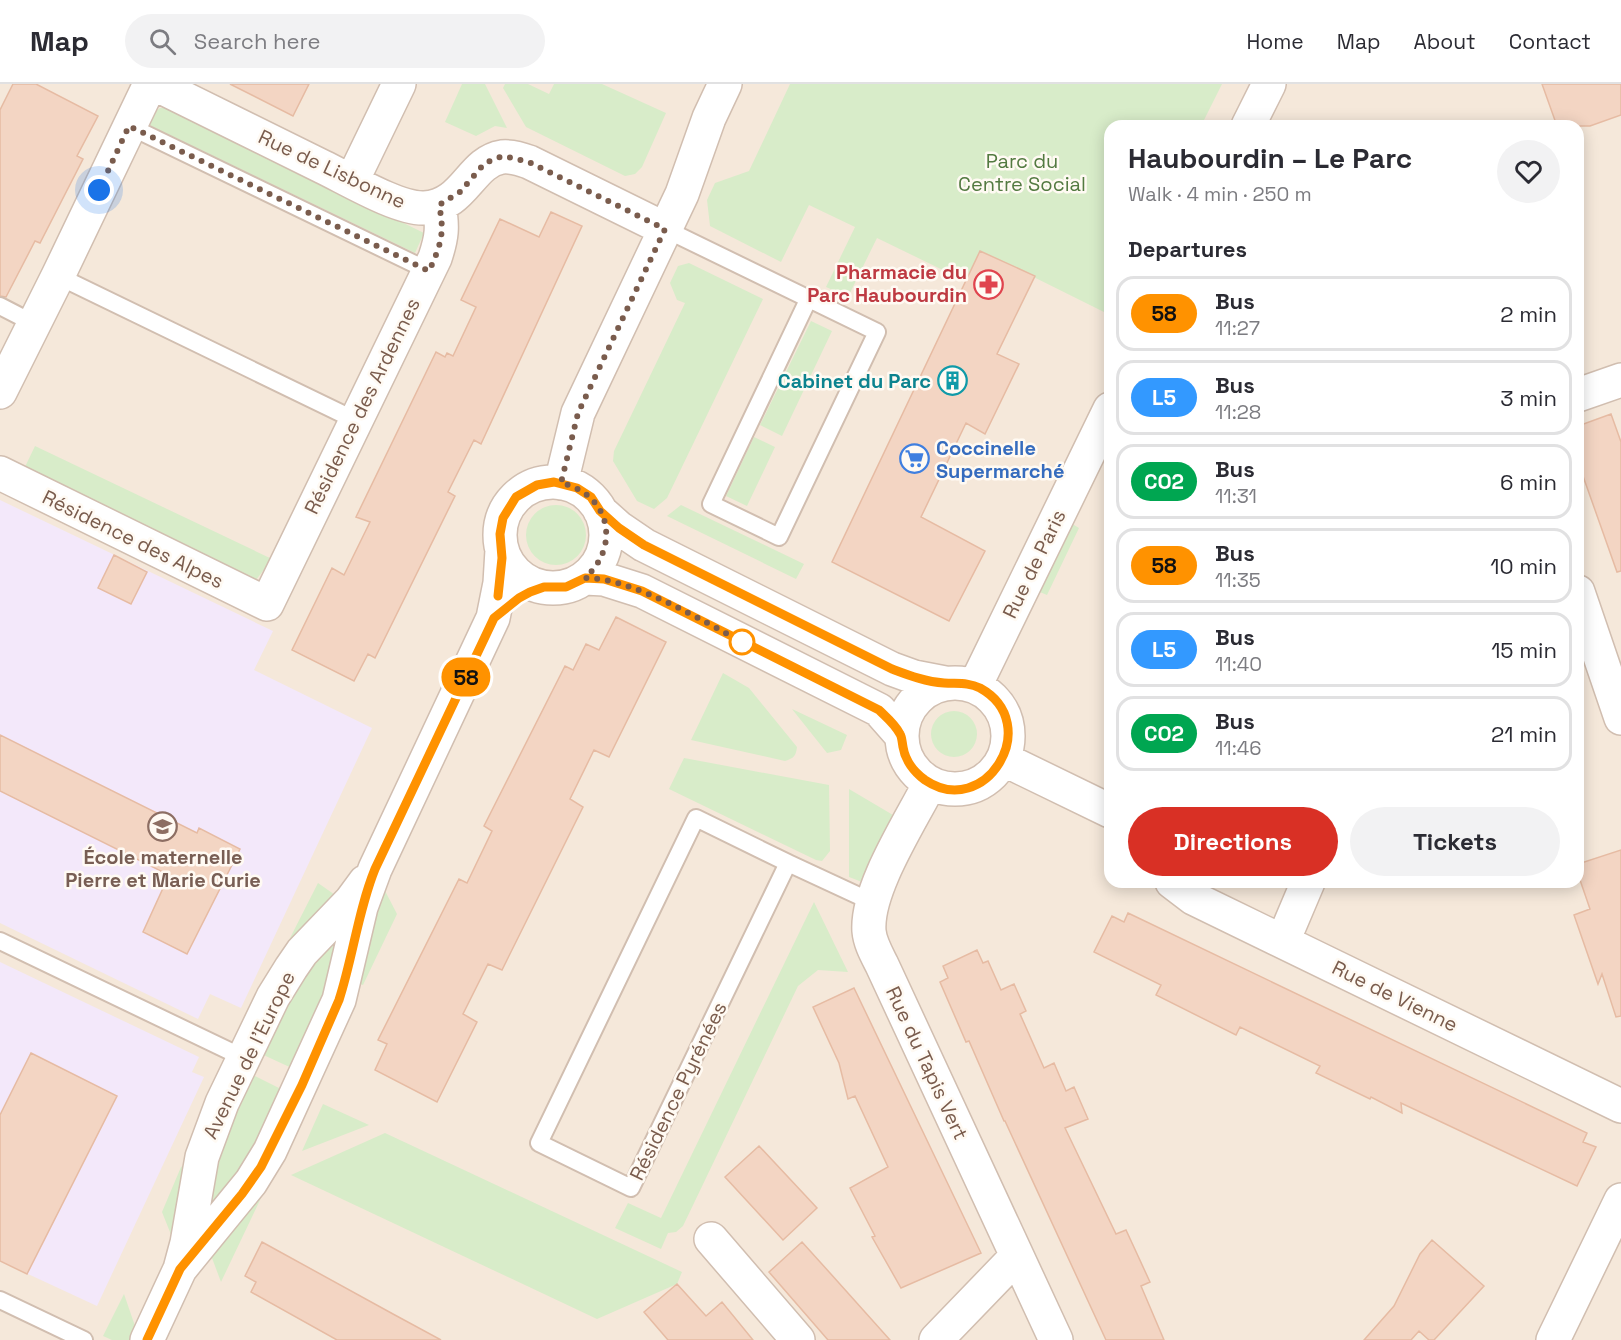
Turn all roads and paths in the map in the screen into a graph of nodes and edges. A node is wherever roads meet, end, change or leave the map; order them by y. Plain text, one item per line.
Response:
1 (150, 84) edge
2 (155, 84) edge
3 (399, 84) edge
4 (725, 84) edge
5 (1269, 84) edge
6 (192, 92) edge
7 (1251, 120) edge
8 (129, 126) junction
9 (352, 181) junction
10 (439, 205) junction
11 (665, 229) junction
12 (429, 271) junction
13 (58, 276) junction
14 (808, 300) junction
15 (0, 306) edge
16 (33, 323) junction
17 (1621, 380) edge
18 (0, 392) edge
19 (1584, 393) edge
20 (355, 420) junction
21 (1104, 420) edge
22 (0, 473) edge
23 (561, 483) junction
24 (600, 511) junction
25 (502, 550) junction
26 (585, 578) junction
27 (544, 587) junction
28 (267, 604) joint
29 (1584, 612) edge
30 (494, 618) junction
31 (1601, 669) edge
32 (960, 685) junction
33 (1621, 718) edge
34 (901, 735) junction
35 (1003, 759) junction
36 (930, 783) junction
37 (1104, 809) edge
38 (788, 863) junction
39 (375, 869) junction
40 (1180, 888) edge
41 (1306, 888) edge
42 (872, 902) junction
43 (0, 941) edge
44 (1283, 942) junction
45 (244, 1058) junction
46 (1621, 1076) edge
47 (1587, 1090) junction
48 (1621, 1106) edge
49 (1621, 1200) edge
50 (711, 1239) dead end
51 (1017, 1256) junction
52 (180, 1269) junction
53 (0, 1300) edge
54 (84, 1340) edge
55 (147, 1340) edge
56 (798, 1340) edge
57 (936, 1340) edge
58 (1056, 1340) edge
59 (1554, 1340) edge

1 - 8 street
2 - 6 street, Rue de Lisbonne
3 - 9 street
4 - 11 street
5 - 7 street
6 - 9 street, Rue de Lisbonne
8 - 12 lane
8 - 13 street
9 - 10 street, Rue de Lisbonne
10 - 11 street
10 - 12 street, Résidence des Ardennes
11 - 14 lane
11 - 23 street
12 - 20 street, Résidence des Ardennes
13 - 16 street
13 - 20 lane
14 - 14 lane
15 - 16 lane
16 - 18 street
17 - 19 street
20 - 28 street, Résidence des Ardennes
21 - 32 street, Rue de Paris
22 - 28 street, Résidence des Alpes
23 - 24 street
23 - 25 street, Avenue de l'Europe
24 - 26 street
24 - 32 street
25 - 27 street
25 - 30 street, Avenue de l'Europe
26 - 27 street, Avenue de l'Europe
26 - 34 street
27 - 30 street, Avenue de l'Europe
29 - 31 street
30 - 39 street, Avenue de l'Europe
31 - 33 street
32 - 34 street
32 - 35 street
34 - 36 street
35 - 36 street
35 - 37 street
36 - 42 street, Rue du Tapis Vert
38 - 38 lane, Résidence Pyrénées
38 - 42 lane
39 - 45 street, Avenue de l'Europe
39 - 52 street, Avenue de l'Europe
40 - 44 street, Rue de Vienne
41 - 44 street
42 - 51 street, Rue du Tapis Vert
43 - 45 lane
44 - 47 street, Rue de Vienne
45 - 52 street, Avenue de l'Europe
46 - 47 street
47 - 48 street, Rue de Vienne
49 - 59 street
50 - 56 street
51 - 57 street
51 - 58 street, Rue du Tapis Vert
52 - 55 street, Avenue de l'Europe
53 - 54 lane

